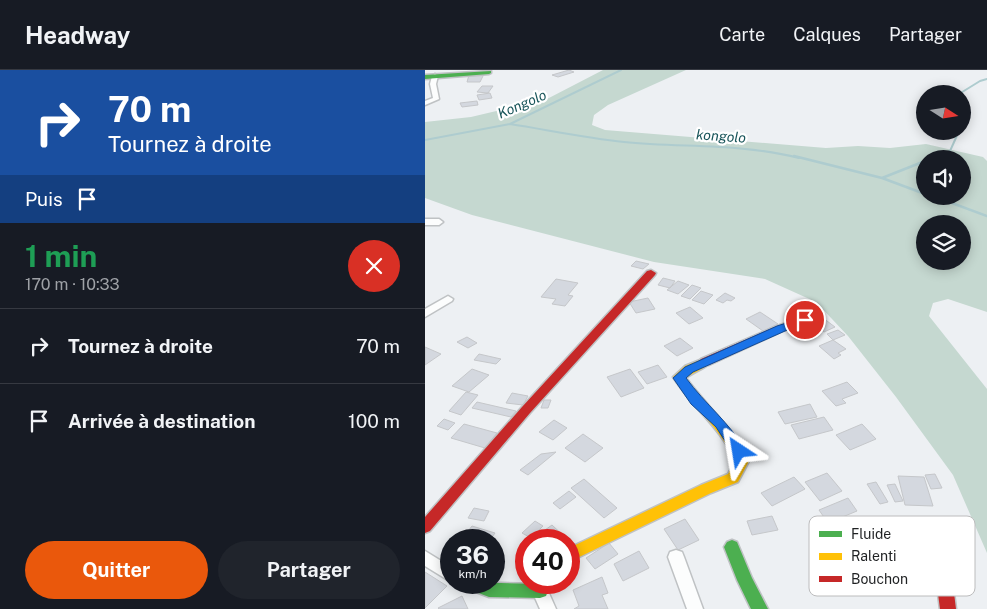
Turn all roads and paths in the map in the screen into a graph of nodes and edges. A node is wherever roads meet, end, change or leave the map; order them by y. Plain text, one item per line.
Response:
1 (489, 72) dead end
2 (430, 76) edge
3 (425, 103) edge
4 (425, 222) edge
5 (439, 222) dead end
6 (651, 273) dead end
7 (448, 299) dead end
8 (425, 314) edge
9 (805, 320) dead end
10 (425, 527) edge
11 (732, 547) dead end
12 (580, 550) edge
13 (676, 557) dead end
14 (425, 558) edge
15 (440, 568) edge
16 (543, 594) edge
17 (946, 596) edge
18 (548, 609) edge
19 (695, 609) edge
20 (760, 609) edge
21 (948, 609) edge

1 - 2 street
2 - 3 street
4 - 5 street
6 - 10 street
7 - 8 street
9 - 12 street
11 - 20 street
13 - 19 street
14 - 15 street
16 - 18 street
17 - 21 street

